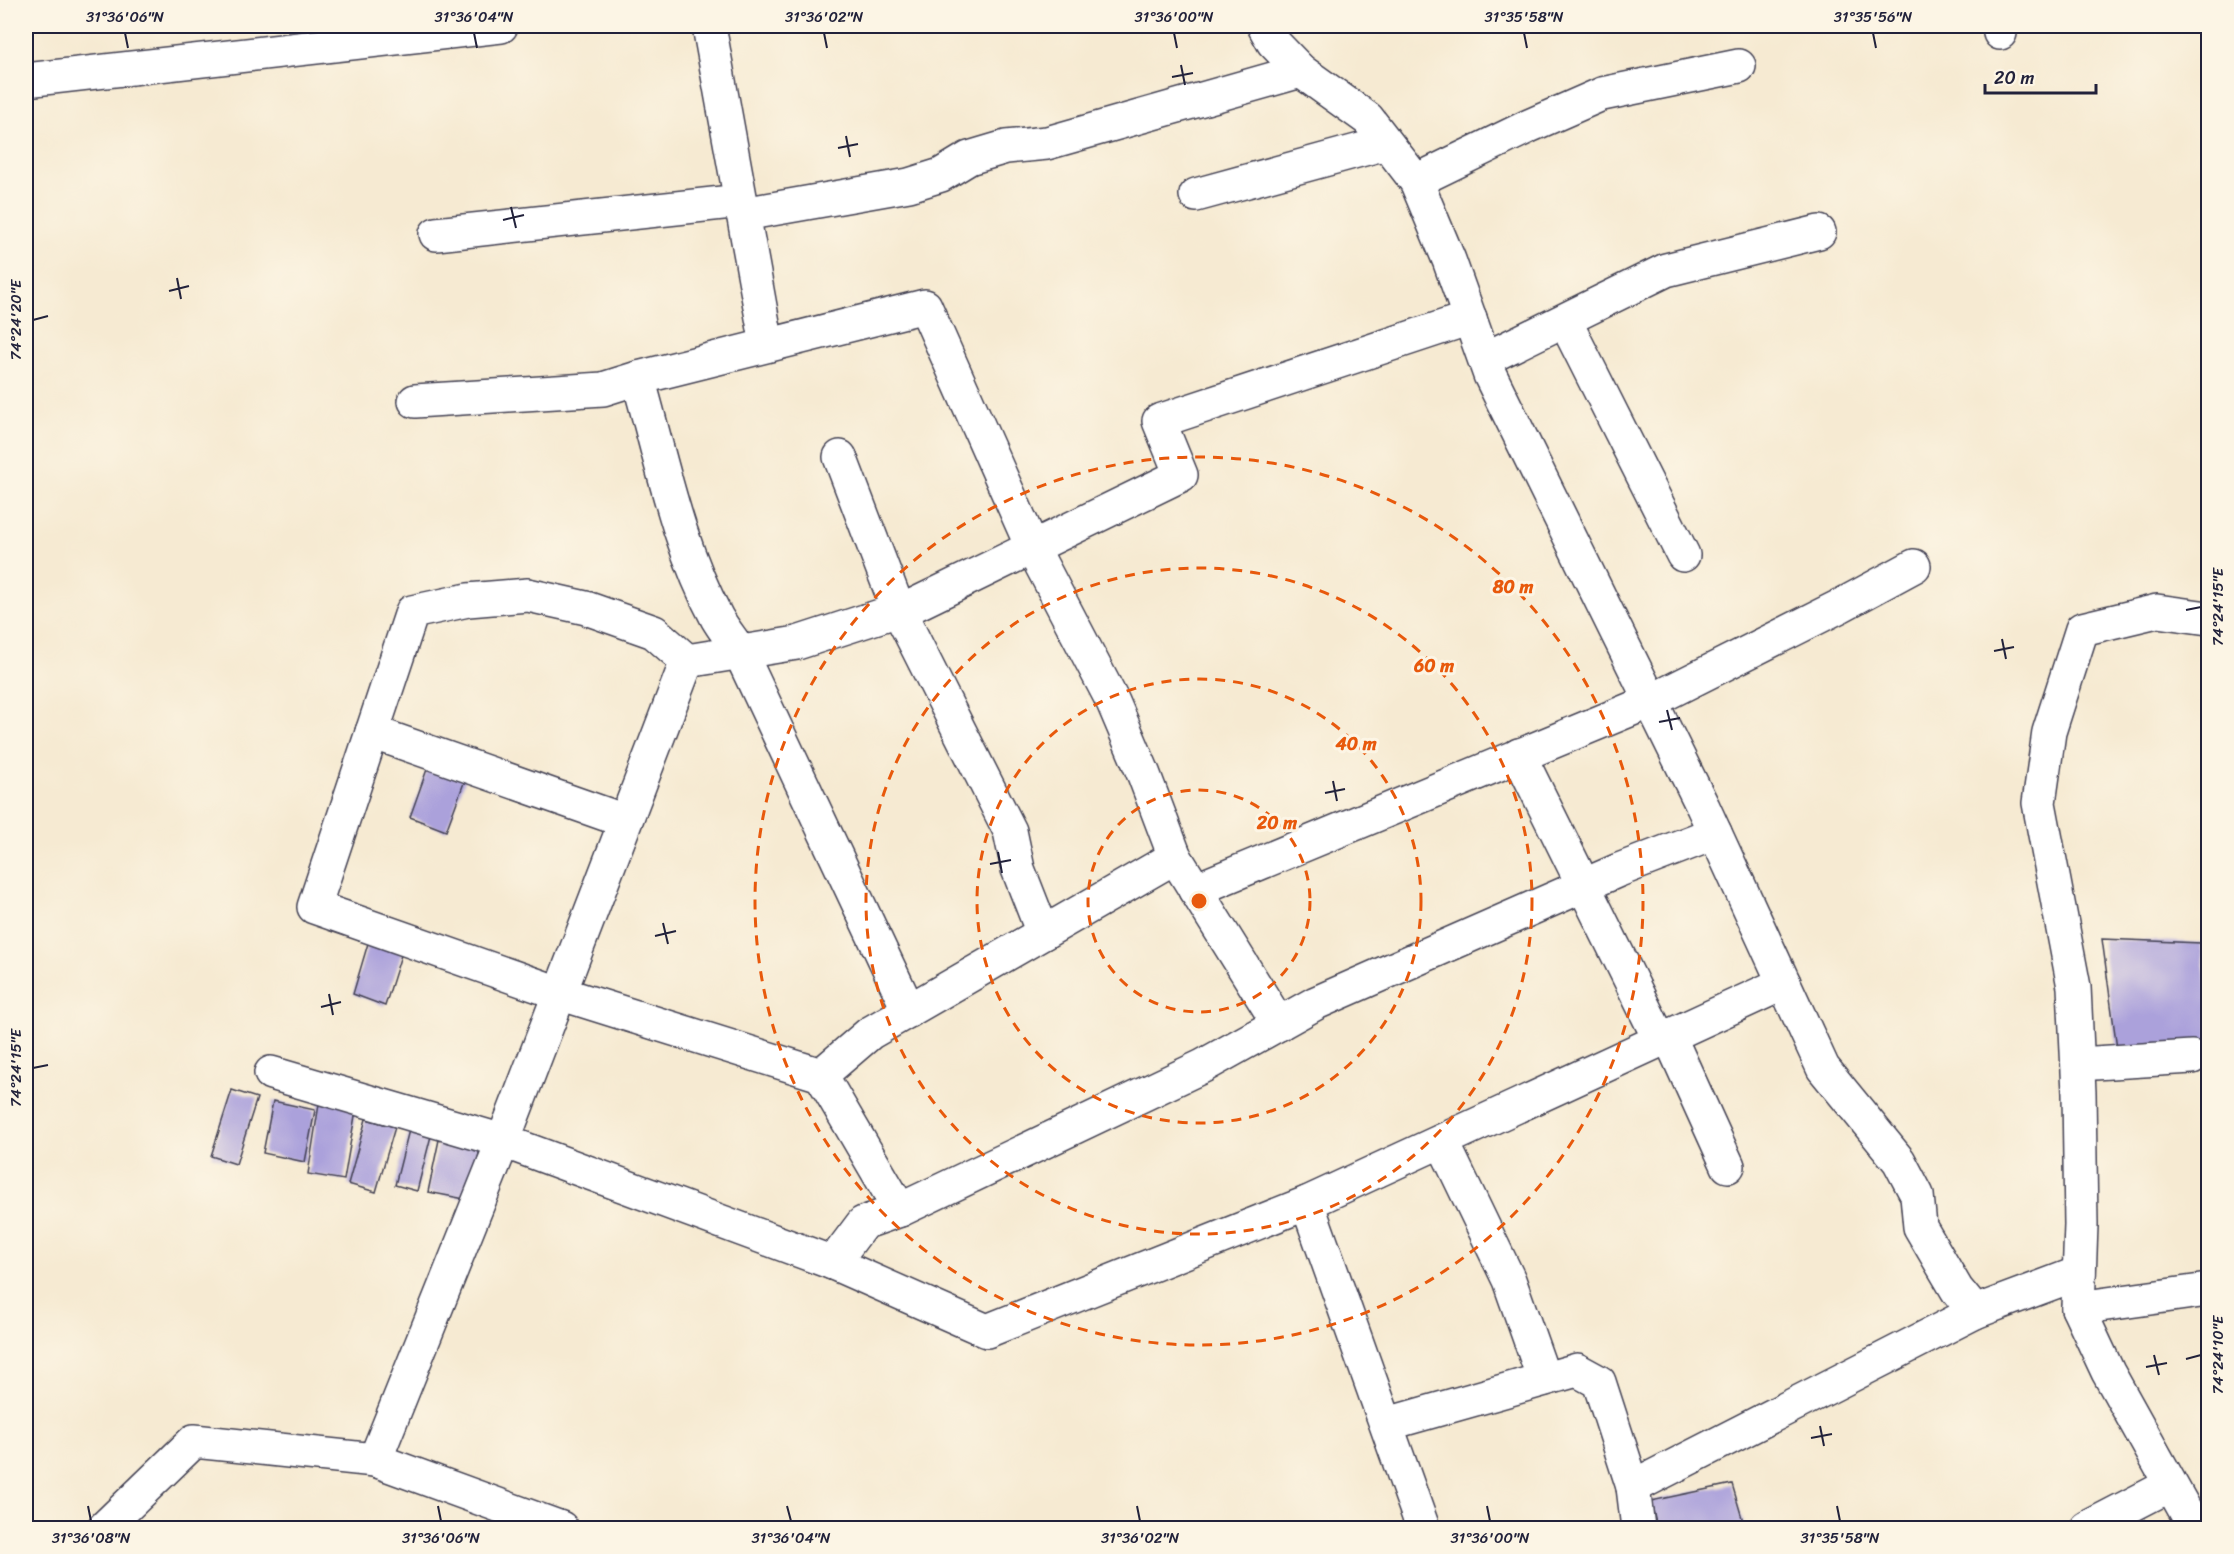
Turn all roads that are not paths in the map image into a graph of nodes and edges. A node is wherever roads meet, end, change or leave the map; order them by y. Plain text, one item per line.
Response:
1 (501, 26) edge
2 (709, 26) edge
3 (1264, 26) edge
4 (1739, 66) dead end
5 (1301, 71) junction
6 (26, 80) edge
7 (1386, 143) junction
8 (1416, 181) junction
9 (1196, 195) dead end
10 (742, 207) junction
11 (1819, 232) dead end
12 (436, 234) dead end
13 (1470, 318) junction
14 (1565, 321) junction
15 (767, 345) junction
16 (1485, 359) junction
17 (638, 378) junction
18 (415, 401) dead end
19 (840, 458) dead end
20 (1033, 549) junction
21 (1683, 555) dead end
22 (1914, 566) dead end
23 (898, 609) junction
24 (2208, 618) edge
25 (740, 652) junction
26 (687, 661) junction
27 (1651, 701) junction
28 (372, 732) junction
29 (1519, 755) junction
30 (625, 821) junction
31 (1715, 833) junction
32 (1175, 857) junction
33 (1584, 885) junction
34 (1195, 890) junction
35 (1043, 933) junction
36 (1784, 983) junction
37 (559, 993) junction
38 (909, 1011) junction
39 (1279, 1024) junction
40 (1664, 1038) junction
41 (2192, 1057) dead end
42 (2078, 1064) junction
43 (271, 1073) dead end
44 (820, 1075) junction
45 (503, 1141) junction
46 (1442, 1141) junction
47 (1728, 1166) dead end
48 (1307, 1203) junction
49 (900, 1210) junction
50 (833, 1263) junction
51 (2079, 1273) junction
52 (2208, 1290) edge
53 (2078, 1308) junction
54 (1975, 1312) junction
55 (1544, 1379) junction
56 (1387, 1424) junction
57 (375, 1460) junction
58 (2170, 1485) junction
59 (1633, 1487) junction
60 (104, 1528) edge
61 (561, 1528) edge
62 (1423, 1528) edge
63 (1638, 1528) edge
64 (2087, 1528) edge
65 (2195, 1528) edge

1 - 6 street
2 - 10 street
3 - 5 street
4 - 8 street
5 - 7 street
5 - 10 street
7 - 8 street
7 - 9 street
8 - 13 street
10 - 12 street
10 - 15 street
11 - 14 street
13 - 16 street
13 - 20 street
14 - 16 street
14 - 21 street
15 - 17 street
15 - 20 street
16 - 27 street
17 - 18 street
17 - 25 street
19 - 23 street
20 - 23 street
20 - 32 street
22 - 27 street
23 - 25 street
23 - 35 street
24 - 42 street
25 - 26 street
25 - 38 street
26 - 28 street
26 - 30 street
27 - 29 street
27 - 31 street
28 - 30 street
28 - 37 street
29 - 33 street
29 - 34 street
30 - 37 street
31 - 33 street
31 - 36 street
32 - 34 street
32 - 35 street
33 - 39 street
33 - 40 street
34 - 39 street
35 - 38 street
36 - 40 street
36 - 54 street
37 - 44 street
37 - 45 street
38 - 44 street
39 - 49 street
40 - 46 street
40 - 47 street
41 - 42 street
42 - 51 street
43 - 45 street
44 - 49 street
45 - 50 street
45 - 57 street
46 - 48 street
46 - 55 street
48 - 50 street
48 - 56 street
49 - 50 street
51 - 53 street
51 - 54 street
52 - 53 street
53 - 58 street
54 - 59 street
55 - 56 street
55 - 59 street
56 - 62 street
57 - 60 street
57 - 61 street
58 - 64 street
58 - 65 street
59 - 63 street

